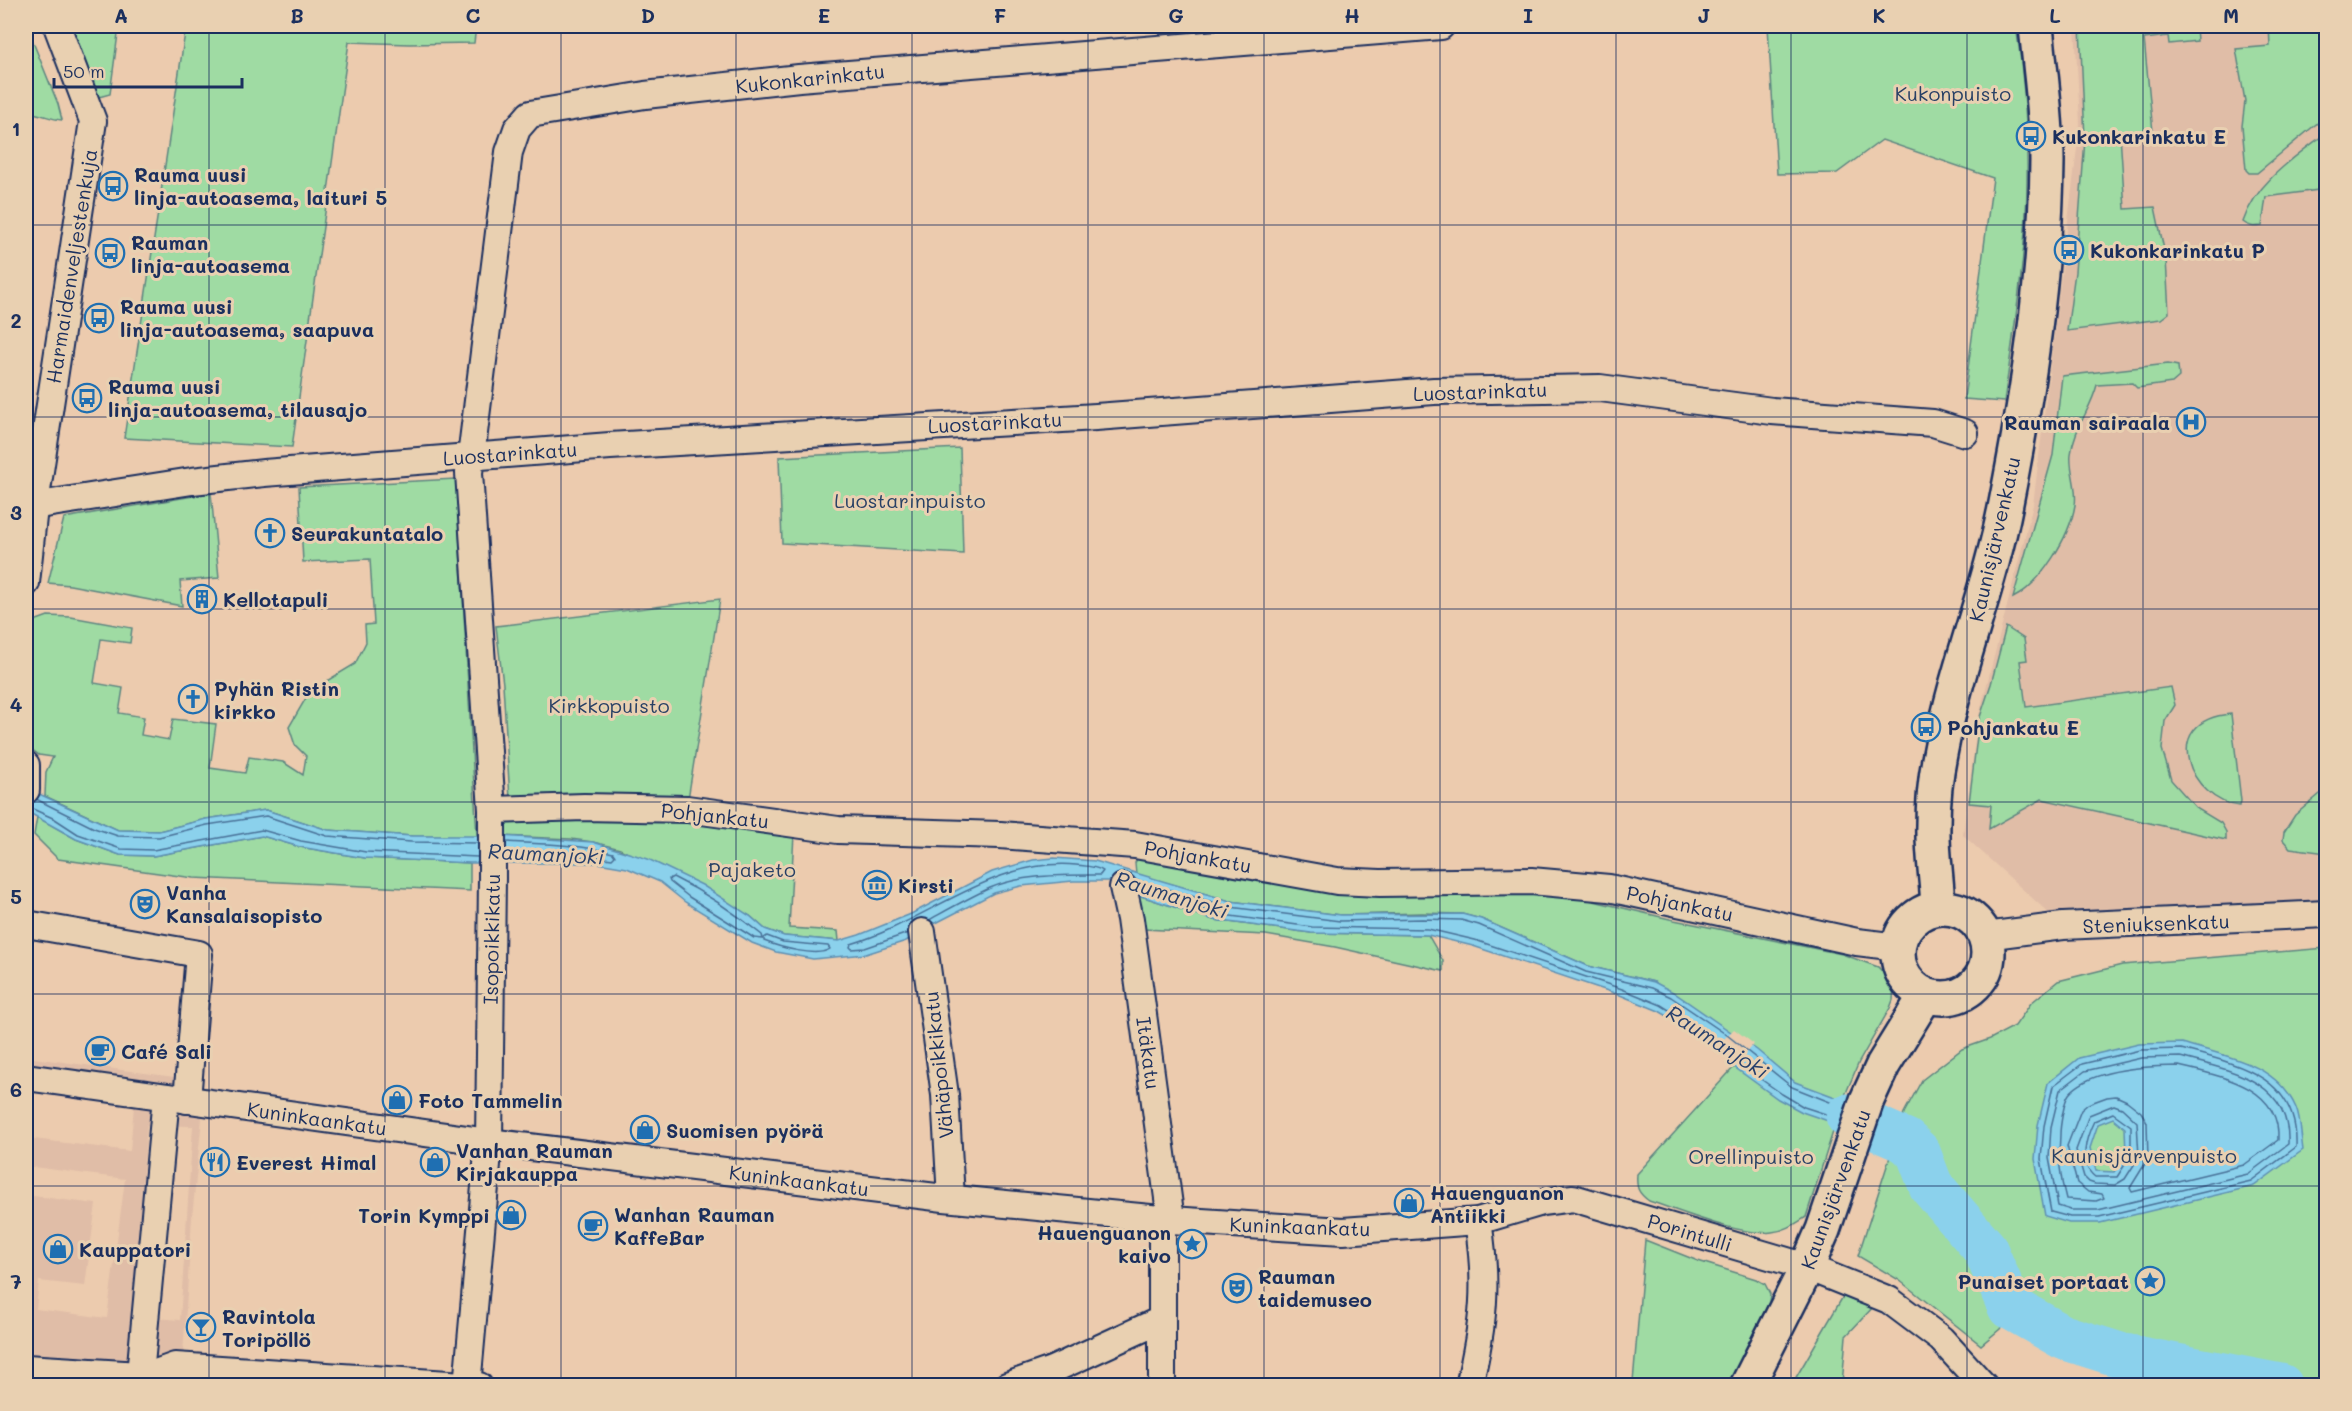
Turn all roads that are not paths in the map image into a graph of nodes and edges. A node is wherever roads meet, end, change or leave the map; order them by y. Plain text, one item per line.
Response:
1 (57, 26) edge
2 (1441, 26) edge
3 (2036, 26) edge
4 (1965, 433) dead end
5 (470, 456) junction
6 (30, 506) edge
7 (26, 583) edge
8 (491, 822) junction
9 (1123, 887) dead end
10 (1938, 907) junction
11 (2326, 914) edge
12 (26, 924) edge
13 (922, 932) dead end
14 (1985, 936) junction
15 (1898, 947) junction
16 (1926, 995) junction
17 (26, 1077) edge
18 (176, 1099) junction
19 (489, 1142) junction
20 (951, 1198) junction
21 (1573, 1198) joint
22 (1167, 1219) junction
23 (1478, 1221) junction
24 (1807, 1267) junction
25 (1161, 1320) junction
26 (26, 1368) edge
27 (140, 1375) junction
28 (471, 1385) edge
29 (1007, 1386) edge
30 (1162, 1386) edge
31 (1470, 1386) edge
32 (1747, 1386) edge
33 (1984, 1386) edge

1 - 6 street, Harmaidenveljestenkuja
2 - 5 street, Kukonkarinkatu
3 - 10 main road, Kaunisjärvenkatu
4 - 5 street, Luostarinkatu
5 - 6 street, Luostarinkatu
5 - 8 street, Isopoikkikatu
6 - 7 street, Harmaidenveljestenkuja
8 - 15 street, Pohjankatu
8 - 19 street, Isopoikkikatu
9 - 22 street, Itäkatu
10 - 14 main road
10 - 15 main road
11 - 14 street, Steniuksenkatu
12 - 18 street
13 - 20 street, Vähäpoikkikatu
14 - 16 main road
15 - 16 main road
16 - 24 main road, Kaunisjärvenkatu
17 - 18 street, Kuninkaankatu
18 - 19 street, Kuninkaankatu
18 - 27 street
19 - 20 street, Kuninkaankatu
19 - 28 street, Isopoikkikatu
20 - 22 street, Kuninkaankatu
21 - 23 street, Kuninkaankatu
21 - 24 street, Porintulli
22 - 23 street, Kuninkaankatu
22 - 25 street, Itäkatu
23 - 31 street
24 - 32 main road, Kaunisjärvenkatu
24 - 33 street, Porintulli
25 - 29 street
25 - 30 street, Itäkatu
26 - 27 street
27 - 28 street

